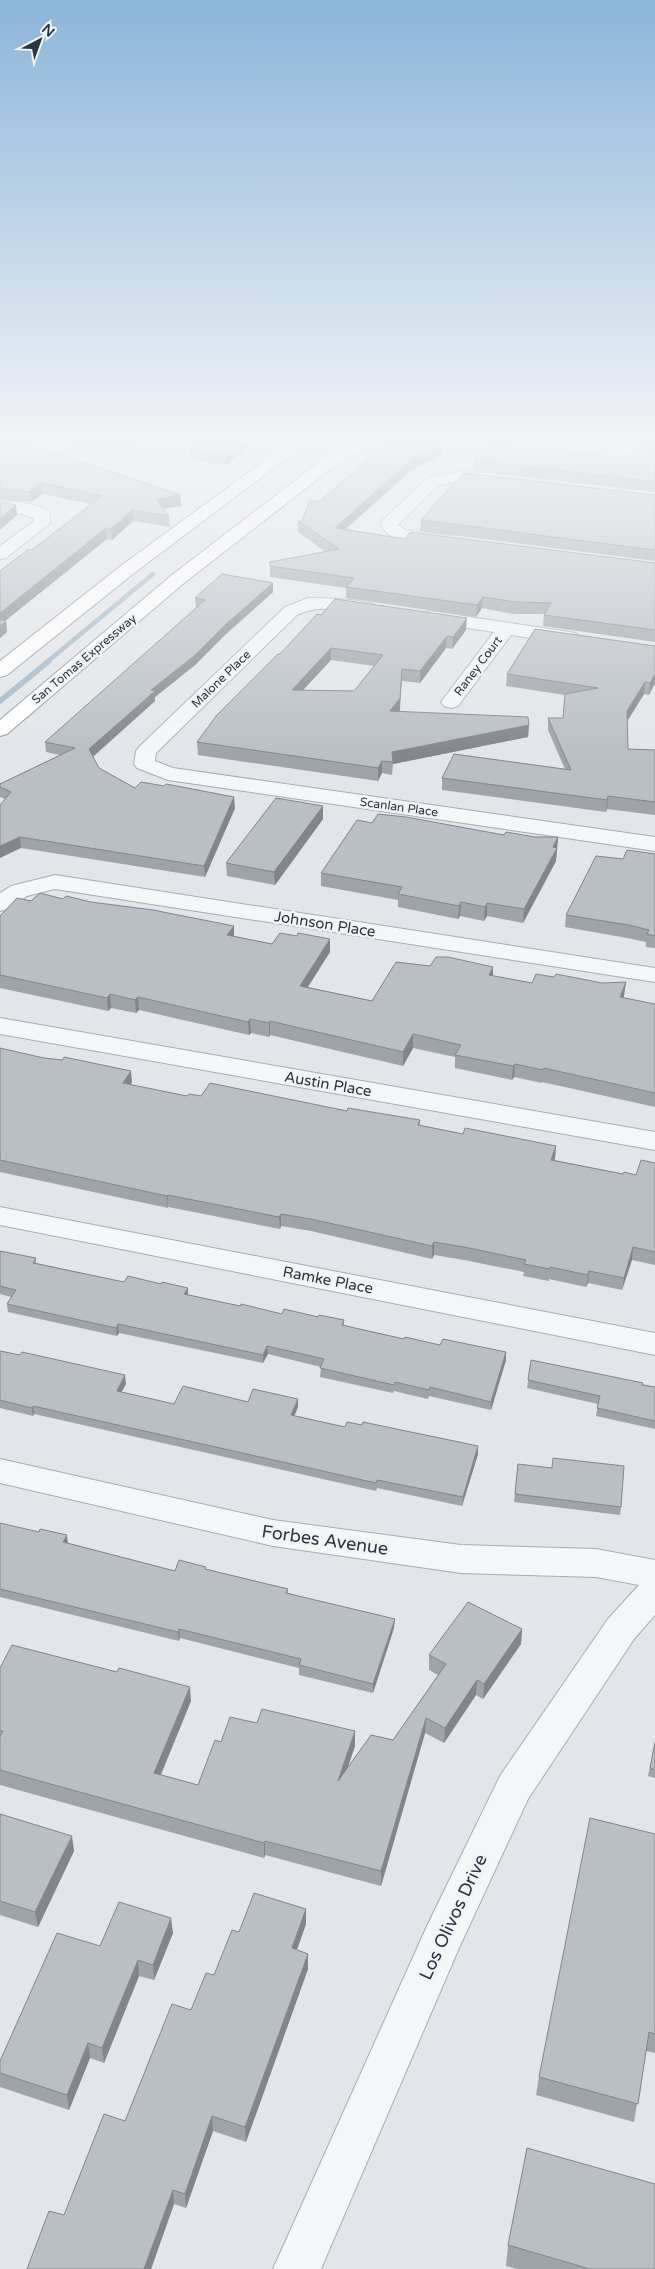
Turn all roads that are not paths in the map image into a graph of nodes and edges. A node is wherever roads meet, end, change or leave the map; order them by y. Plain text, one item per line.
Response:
1 (11, 546) edge
2 (159, 546) edge
3 (221, 546) edge
4 (0, 554) edge
5 (380, 610) edge
6 (409, 614) edge
7 (506, 629) junction
8 (590, 641) edge
9 (0, 671) edge
10 (451, 702) dead end
11 (0, 730) edge
12 (144, 764) joint
13 (655, 844) edge
14 (0, 904) edge
15 (655, 975) edge
16 (0, 1026) edge
17 (655, 1142) edge
18 (0, 1216) edge
19 (655, 1344) edge
20 (0, 1472) edge
21 (655, 1574) edge
22 (655, 1591) edge
23 (297, 2269) edge

1 - 4 street
2 - 9 main road
3 - 11 main road, San Tomas Expressway
5 - 12 street, Malone Place
6 - 7 street
7 - 8 street
7 - 10 street, Raney Court
12 - 13 street, Scanlan Place
14 - 15 street, Johnson Place
16 - 17 street, Austin Place
18 - 19 street, Ramke Place
20 - 21 street, Forbes Avenue
22 - 23 street, Los Olivos Drive

